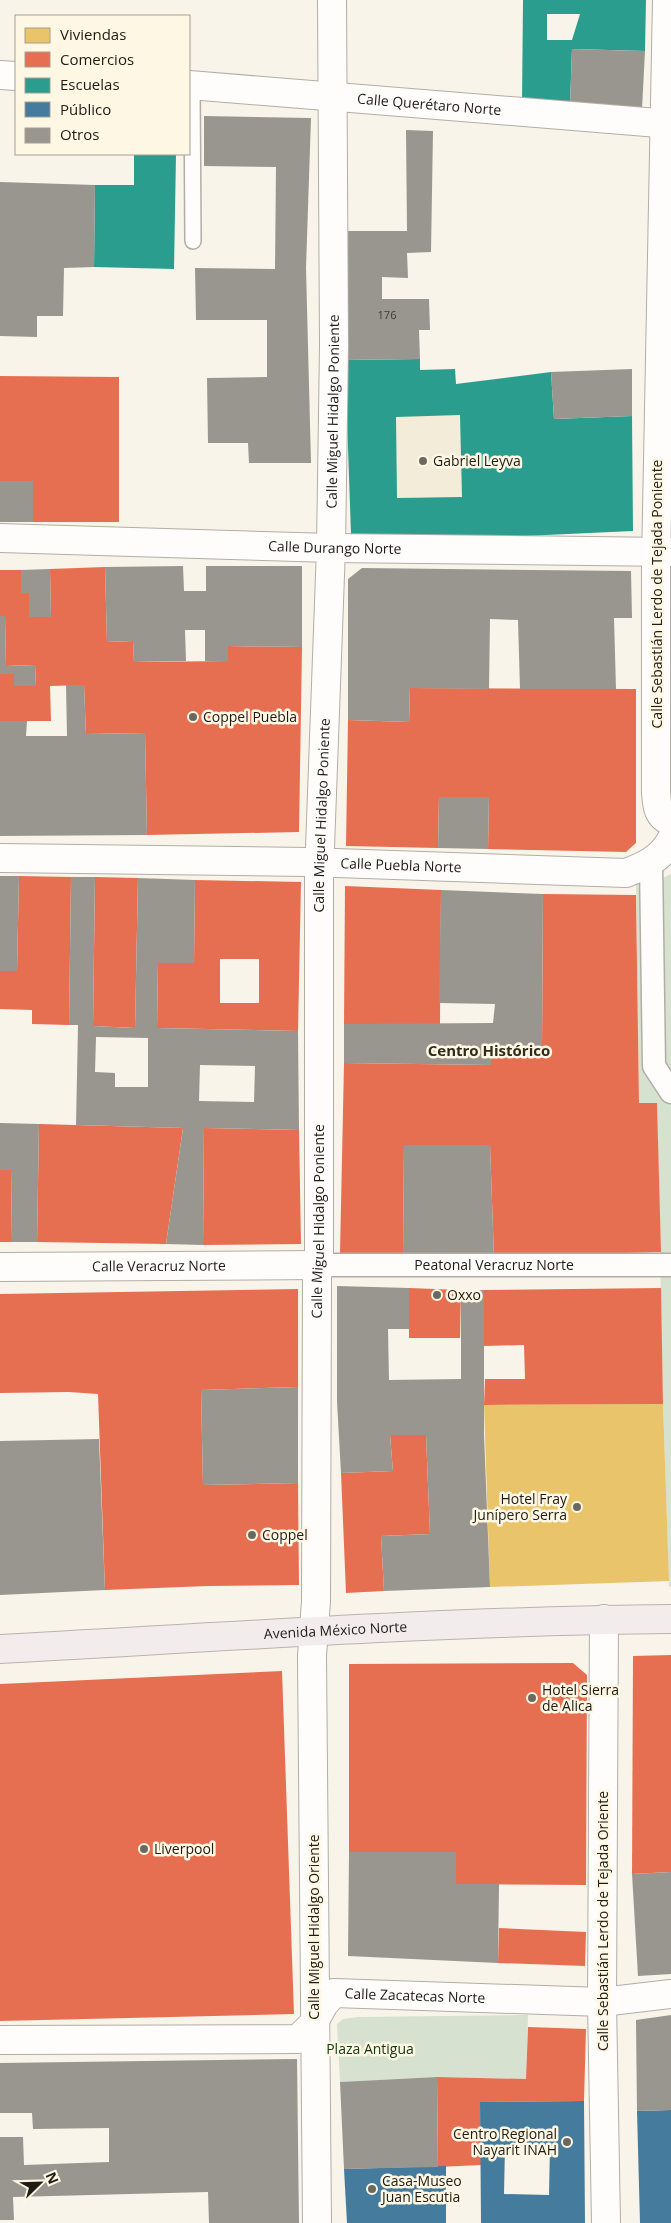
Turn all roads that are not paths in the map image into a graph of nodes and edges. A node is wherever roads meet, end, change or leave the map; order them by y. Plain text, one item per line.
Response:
1 (332, 0) edge
2 (667, 0) edge
3 (0, 75) edge
4 (15, 76) edge
5 (190, 85) edge
6 (332, 96) junction
7 (668, 124) edge
8 (193, 241) dead end
9 (0, 538) edge
10 (331, 548) junction
11 (664, 552) edge
12 (671, 822) edge
13 (671, 840) edge
14 (0, 858) edge
15 (320, 863) junction
16 (651, 863) junction
17 (671, 1092) edge
18 (318, 1265) junction
19 (671, 1265) edge
20 (0, 1267) edge
21 (604, 1618) junction
22 (671, 1619) edge
23 (313, 1632) junction
24 (0, 1648) edge
25 (671, 1994) edge
26 (602, 2002) junction
27 (313, 2024) junction
28 (0, 2040) edge
29 (316, 2223) edge
30 (606, 2223) edge

1 - 6 street, Calle Miguel Hidalgo Poniente
2 - 7 street, Calle Sebastián Lerdo de Tejada Poniente
3 - 4 street
5 - 6 street, Calle Querétaro Norte
5 - 8 lane
6 - 7 street, Calle Querétaro Norte
6 - 10 street, Calle Miguel Hidalgo Poniente
7 - 11 street, Calle Sebastián Lerdo de Tejada Poniente
9 - 10 street, Calle Durango Norte
10 - 11 street, Calle Durango Norte
10 - 15 street, Calle Miguel Hidalgo Poniente
11 - 12 street, Calle Sebastián Lerdo de Tejada Poniente
13 - 16 street, Calle Puebla Norte
14 - 15 street, Calle Puebla Norte
15 - 16 street, Calle Puebla Norte
15 - 18 street, Calle Miguel Hidalgo Poniente
16 - 17 street
18 - 19 street, Peatonal Veracruz Norte
18 - 20 street, Calle Veracruz Norte
18 - 23 street, Calle Miguel Hidalgo Poniente
21 - 22 main road, Avenida México Norte
21 - 23 main road, Avenida México Norte
21 - 26 street, Calle Sebastián Lerdo de Tejada Oriente
23 - 24 main road, Avenida México Norte
23 - 27 street, Calle Miguel Hidalgo Oriente
25 - 26 street, Calle Zacatecas Norte
26 - 27 street, Calle Zacatecas Norte
26 - 30 street, Calle Sebastián Lerdo de Tejada Oriente
27 - 28 street, Calle Zacatecas Norte
27 - 29 street, Calle Miguel Hidalgo Oriente

